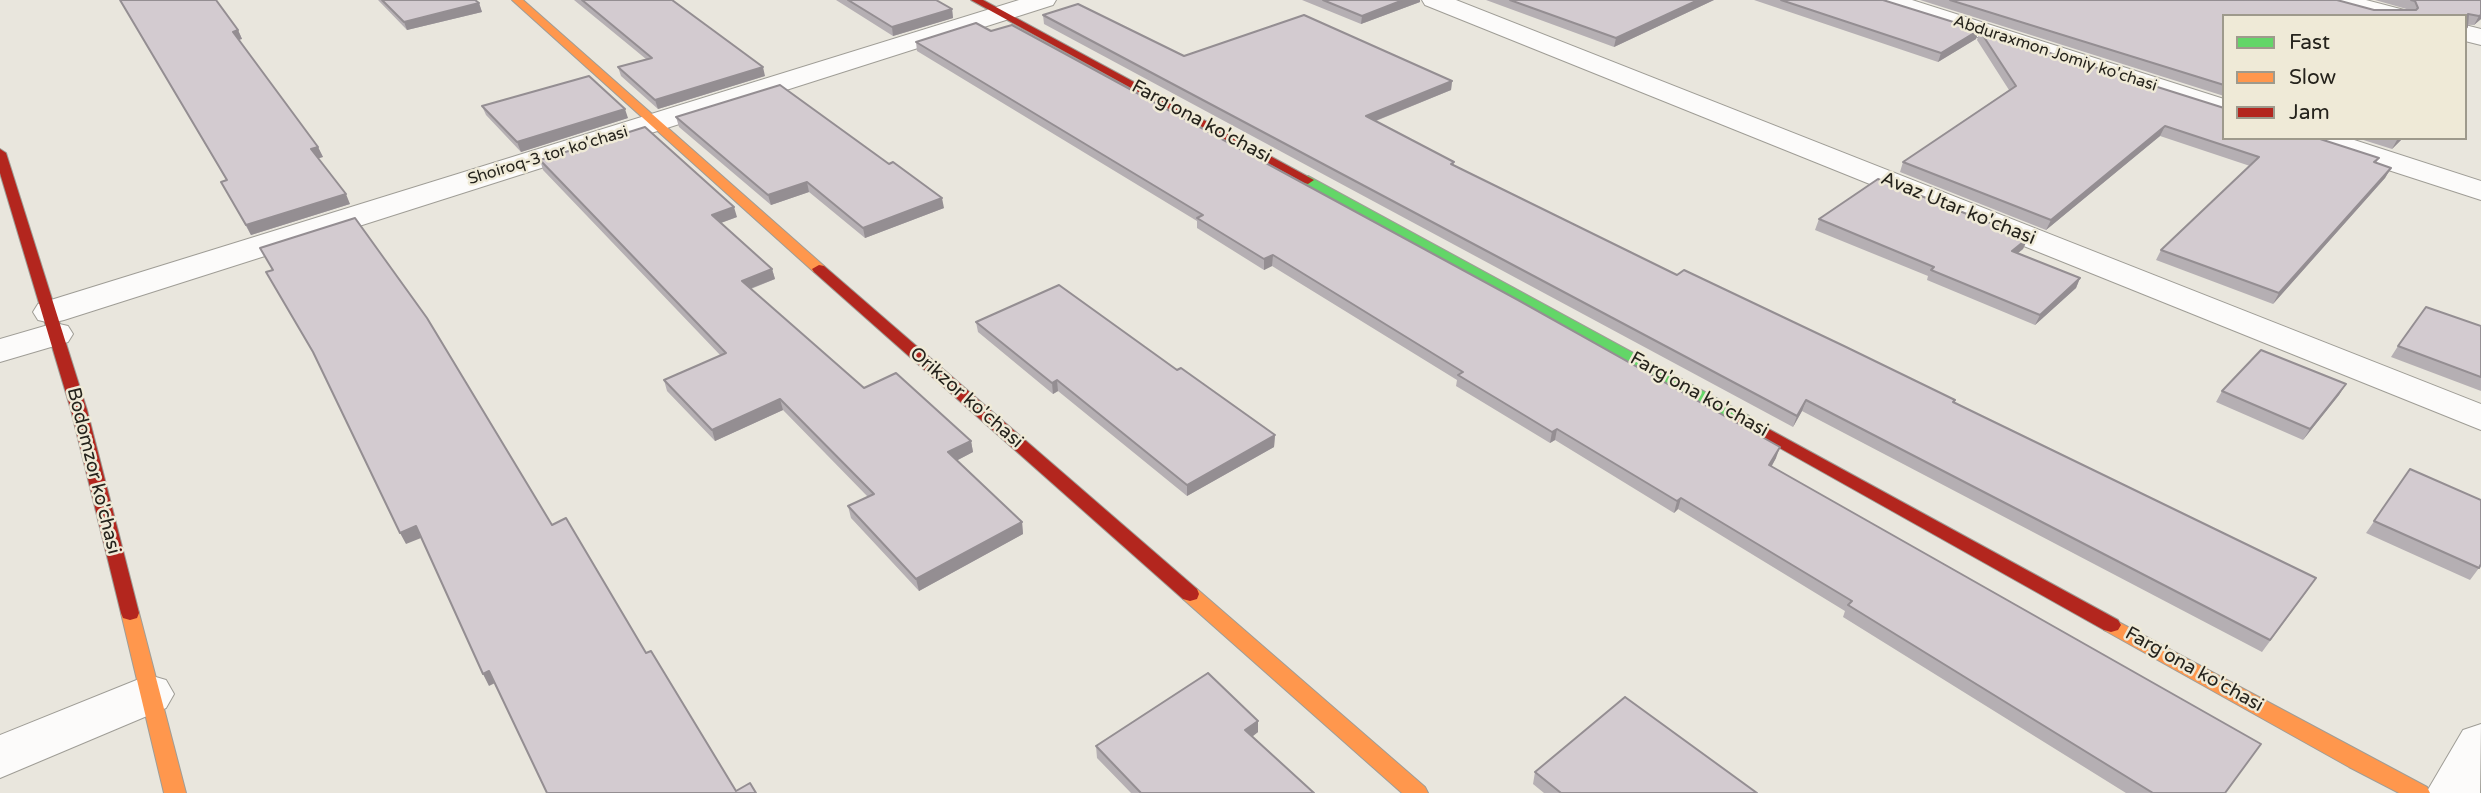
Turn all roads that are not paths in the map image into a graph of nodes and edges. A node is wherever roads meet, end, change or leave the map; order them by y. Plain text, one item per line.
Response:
1 (516, 0) edge
2 (1044, 0) edge
3 (1434, 0) edge
4 (1887, 0) edge
5 (2339, 0) edge
6 (988, 7) edge
7 (2392, 14) edge
8 (2222, 107) edge
9 (653, 123) junction
10 (2324, 140) edge
11 (0, 153) edge
12 (2481, 191) edge
13 (53, 323) junction
14 (0, 351) edge
15 (2481, 418) edge
16 (149, 694) junction
17 (2481, 745) edge
18 (0, 757) edge
19 (175, 793) edge
20 (1417, 793) edge
21 (2419, 793) edge
22 (2452, 793) edge

1 - 9 street, Orikzor ko'chasi
2 - 6 street, Shoiroq-3 tor ko'chasi
3 - 15 street, Avaz Utar ko'chasi
4 - 8 street, Abduraxmon Jomiy ko'chasi
5 - 7 street
6 - 9 street, Shoiroq-3 tor ko'chasi
6 - 21 street, Farg'ona ko'chasi
9 - 13 street, Shoiroq-3 tor ko'chasi
9 - 20 street, Orikzor ko'chasi
10 - 12 street
11 - 13 street, Bodomzor ko'chasi
13 - 14 street, Shoiroq-3 tor ko'chasi
13 - 16 street, Bodomzor ko'chasi
16 - 18 street
16 - 19 street, Bodomzor ko'chasi
17 - 22 street

